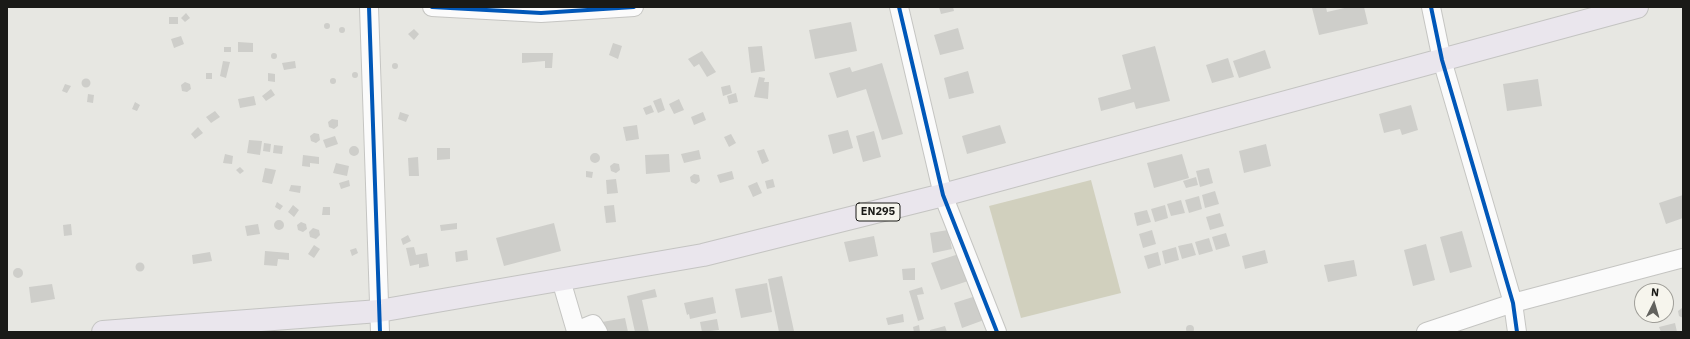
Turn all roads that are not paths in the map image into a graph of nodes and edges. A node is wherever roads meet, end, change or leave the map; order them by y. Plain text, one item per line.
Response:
1 (369, 7) edge
2 (432, 7) edge
3 (634, 7) edge
4 (898, 7) edge
5 (1431, 7) edge
6 (1637, 7) edge
7 (1442, 60) junction
8 (943, 195) junction
9 (1683, 258) edge
10 (561, 280) junction
11 (1513, 303) junction
12 (380, 321) edge
13 (104, 332) edge
14 (598, 332) edge
15 (996, 332) edge
16 (1426, 332) edge
17 (1517, 332) edge

1 - 12 street
2 - 3 street
4 - 8 street
5 - 7 street
6 - 7 main road, EN295
7 - 8 main road, EN295
7 - 11 street
8 - 10 main road, EN295
8 - 15 street
9 - 11 street
10 - 12 main road, EN295
10 - 14 street
11 - 16 street
11 - 17 street
12 - 13 main road, EN295

